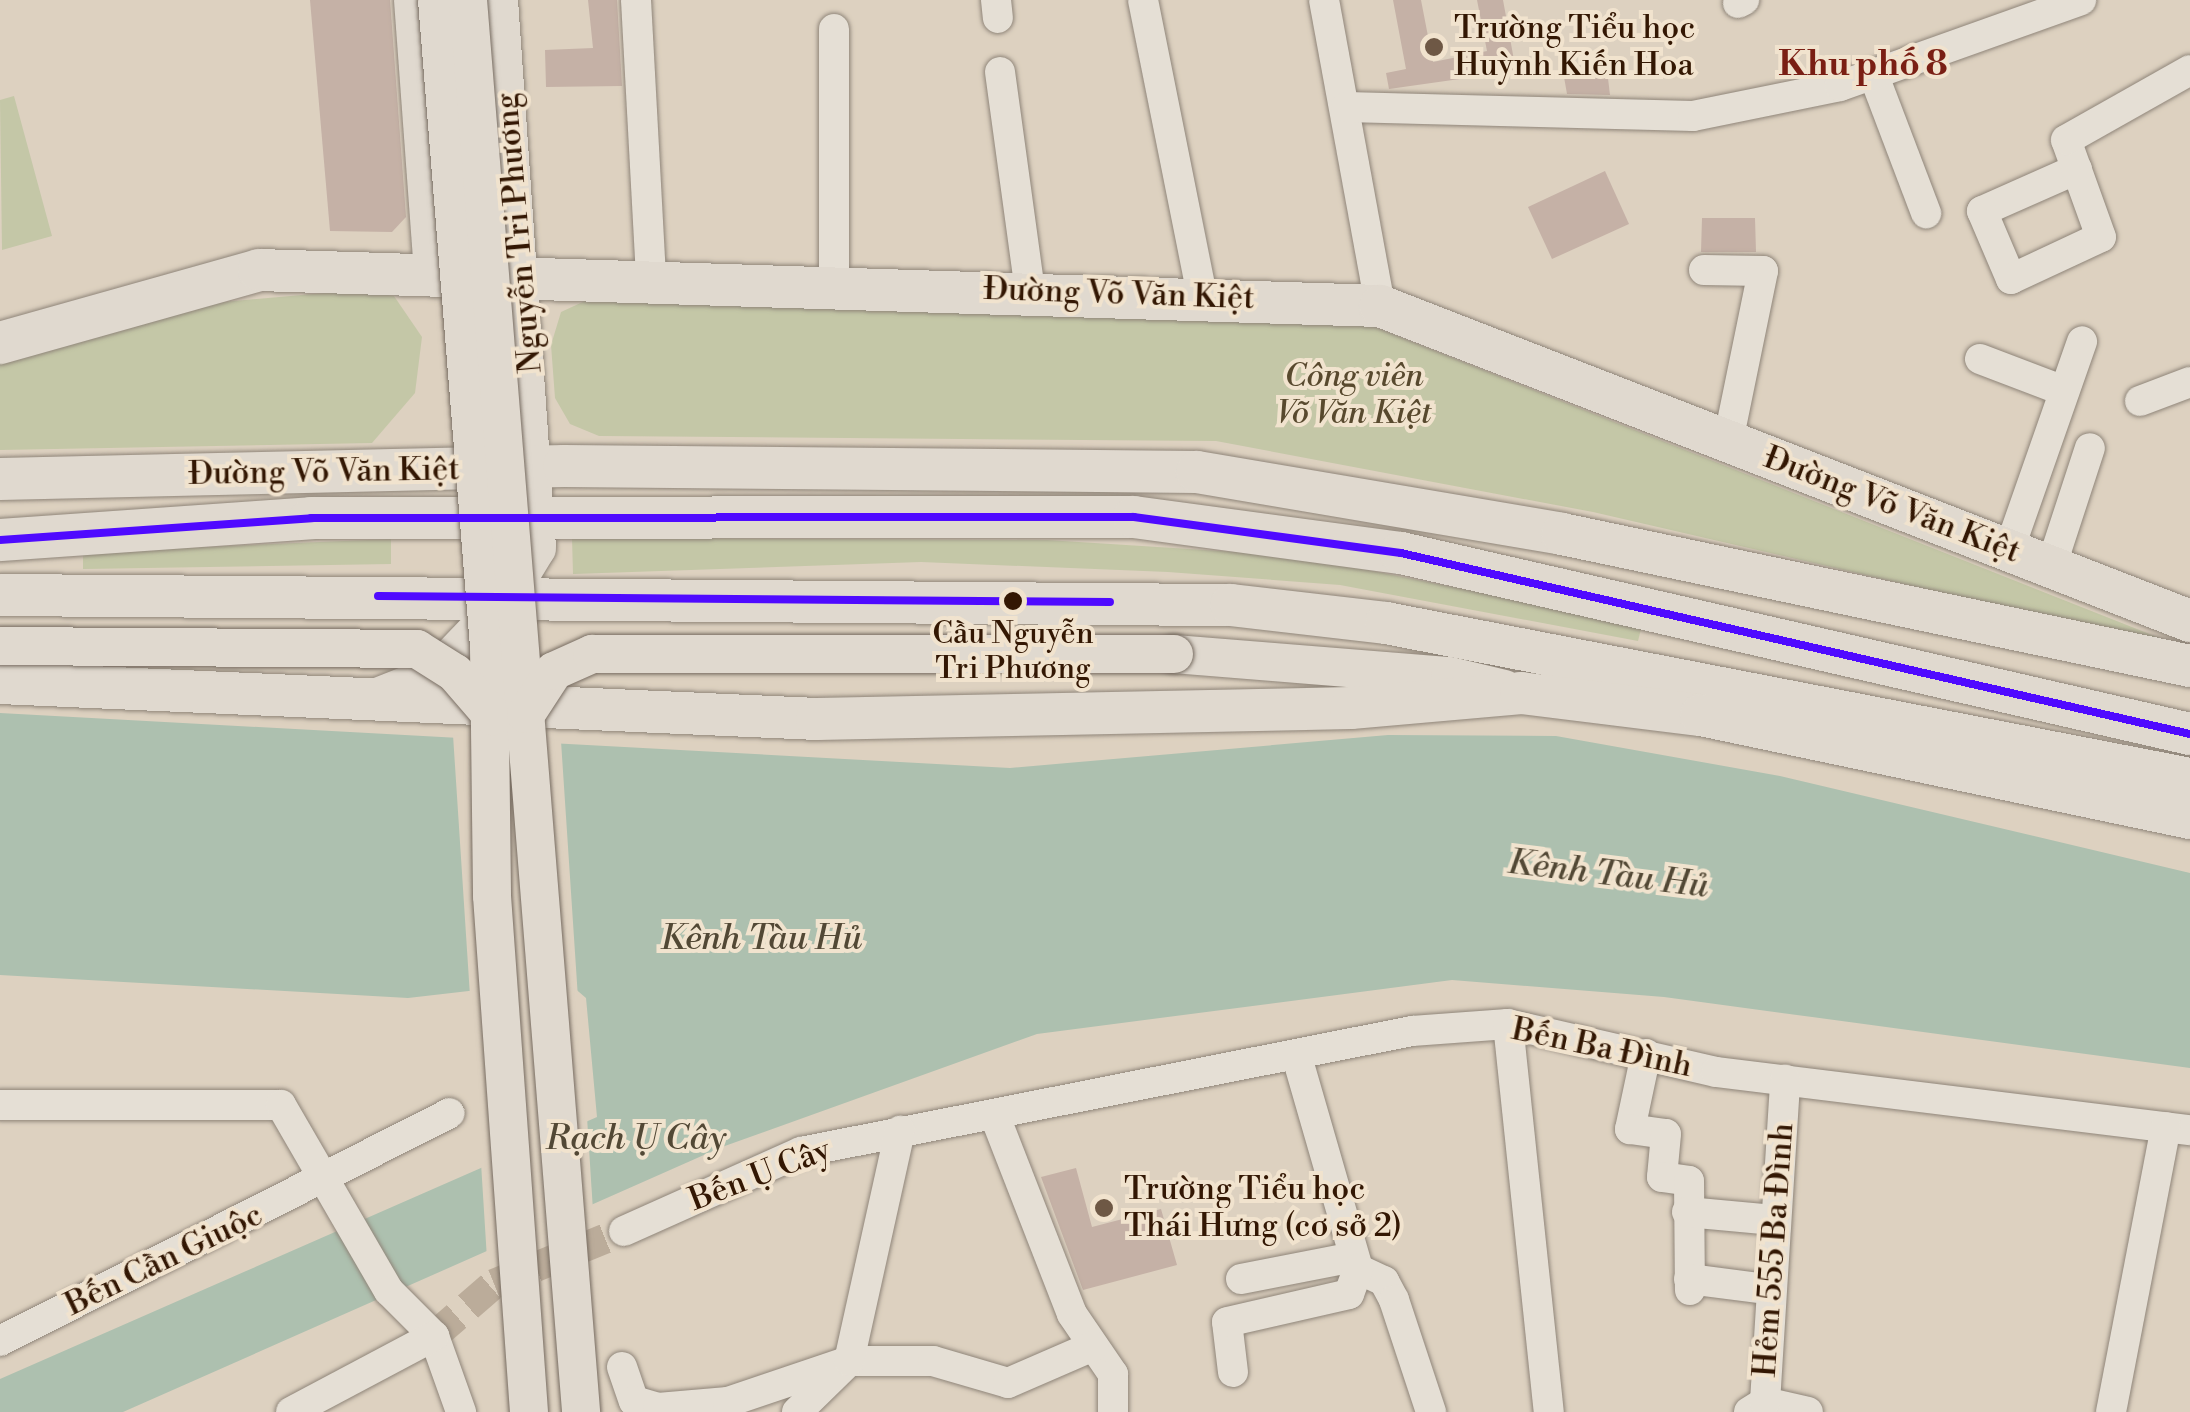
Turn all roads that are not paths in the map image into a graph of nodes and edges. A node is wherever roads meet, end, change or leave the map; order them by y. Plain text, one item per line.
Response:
1 (413, 0) edge
2 (437, 0) edge
3 (468, 0) edge
4 (498, 0) edge
5 (636, 0) edge
6 (1143, 0) edge
7 (1324, 0) edge
8 (2081, 0) edge
9 (834, 29) dead end
10 (2190, 70) edge
11 (1000, 72) dead end
12 (1874, 76) junction
13 (1346, 106) junction
14 (2077, 170) dead end
15 (516, 193) junction
16 (428, 195) junction
17 (1926, 213) dead end
18 (1704, 270) dead end
19 (433, 272) junction
20 (523, 274) junction
21 (651, 278) junction
22 (834, 284) junction
23 (1030, 292) junction
24 (1202, 296) junction
25 (1380, 306) junction
26 (2082, 341) dead end
27 (0, 342) edge
28 (1980, 360) dead end
29 (2190, 382) edge
30 (2064, 391) junction
31 (2140, 400) dead end
32 (1728, 442) junction
33 (2090, 448) dead end
34 (538, 466) junction
35 (0, 480) edge
36 (540, 516) junction
37 (0, 540) edge
38 (2009, 550) junction
39 (2051, 566) junction
40 (0, 595) edge
41 (504, 602) junction
42 (2190, 621) edge
43 (0, 646) edge
44 (2190, 666) edge
45 (0, 683) edge
46 (1521, 693) junction
47 (369, 700) junction
48 (1852, 710) junction
49 (509, 715) junction
50 (1701, 716) junction
51 (2190, 734) edge
52 (2190, 779) edge
53 (2190, 818) edge
54 (1508, 1024) junction
55 (1646, 1054) junction
56 (1297, 1057) junction
57 (1785, 1080) junction
58 (0, 1105) edge
59 (450, 1113) dead end
60 (996, 1118) junction
61 (2178, 1129) edge
62 (900, 1131) junction
63 (329, 1178) junction
64 (1686, 1212) junction
65 (1774, 1220) junction
66 (624, 1231) tunnel mouth
67 (1356, 1263) junction
68 (1241, 1279) dead end
69 (1768, 1289) junction
70 (434, 1336) junction
71 (0, 1341) edge
72 (1093, 1346) junction
73 (849, 1361) junction
74 (622, 1367) dead end
75 (1233, 1372) dead end
76 (1762, 1409) edge
77 (291, 1412) edge
78 (461, 1412) edge
79 (529, 1412) edge
80 (580, 1412) edge
81 (797, 1412) edge
82 (1113, 1412) edge
83 (1431, 1412) edge
84 (1549, 1412) edge
85 (1808, 1412) edge
86 (2111, 1412) edge

1 - 16 main road
2 - 49 main road, bridge
3 - 49 main road, bridge
4 - 15 main road, Nguyễn Tri Phương
5 - 21 street
6 - 24 street
7 - 13 street
8 - 12 street
9 - 22 street
10 - 14 street
11 - 23 street
12 - 13 street
12 - 17 street
13 - 25 street
15 - 16 main road
15 - 20 main road, Nguyễn Tri Phương
16 - 19 main road
18 - 32 street
19 - 20 highway, Đường Võ Văn Kiệt
19 - 27 highway, Đường Võ Văn Kiệt
20 - 21 highway, Đường Võ Văn Kiệt
20 - 34 main road, Nguyễn Tri Phương
21 - 22 highway, Đường Võ Văn Kiệt
22 - 23 highway, Đường Võ Văn Kiệt
23 - 24 highway, Đường Võ Văn Kiệt
24 - 25 highway, Đường Võ Văn Kiệt
25 - 32 highway, Đường Võ Văn Kiệt
26 - 30 street
28 - 30 street
29 - 31 street
30 - 38 street
32 - 38 highway, Đường Võ Văn Kiệt
33 - 39 street
34 - 35 highway, Đường Võ Văn Kiệt
34 - 36 main road, Nguyễn Tri Phương
34 - 44 highway, Đường Võ Văn Kiệt
36 - 37 highway, Đường Võ Văn Kiệt
36 - 41 main road, Nguyễn Tri Phương
36 - 51 highway, Đường Võ Văn Kiệt
38 - 39 highway, Đường Võ Văn Kiệt
39 - 42 highway, Đường Võ Văn Kiệt
40 - 41 highway
41 - 47 main road, Nguyễn Tri Phương
41 - 48 highway
43 - 49 main road, bridge
45 - 47 highway
46 - 47 highway
46 - 49 main road, bridge
46 - 50 highway
48 - 50 highway
48 - 52 highway
49 - 79 main road, bridge
49 - 80 main road, bridge
50 - 53 highway
54 - 55 street, Bến Ba Đình
54 - 56 street, Bến Ba Đình
54 - 84 street
55 - 57 street, Bến Ba Đình
55 - 64 street
56 - 60 street, Bến Ba Đình
56 - 67 street
57 - 61 street, Bến Ba Đình
57 - 65 street, Hẻm 555 Ba Đình
58 - 63 street
59 - 63 street, Bến Cần Giuộc
60 - 62 street, Bến Ba Đình
60 - 72 street
61 - 86 street
62 - 66 street, Bến Ụ Cây
62 - 73 street
63 - 70 street
63 - 71 street, Bến Cần Giuộc
64 - 65 street
64 - 69 street
65 - 69 street, Hẻm 555 Ba Đình
67 - 68 street
67 - 75 street
67 - 83 street
69 - 76 street, Hẻm 555 Ba Đình
70 - 77 street
70 - 78 street
72 - 73 street
72 - 82 street
73 - 74 street
73 - 81 street
76 - 85 street

